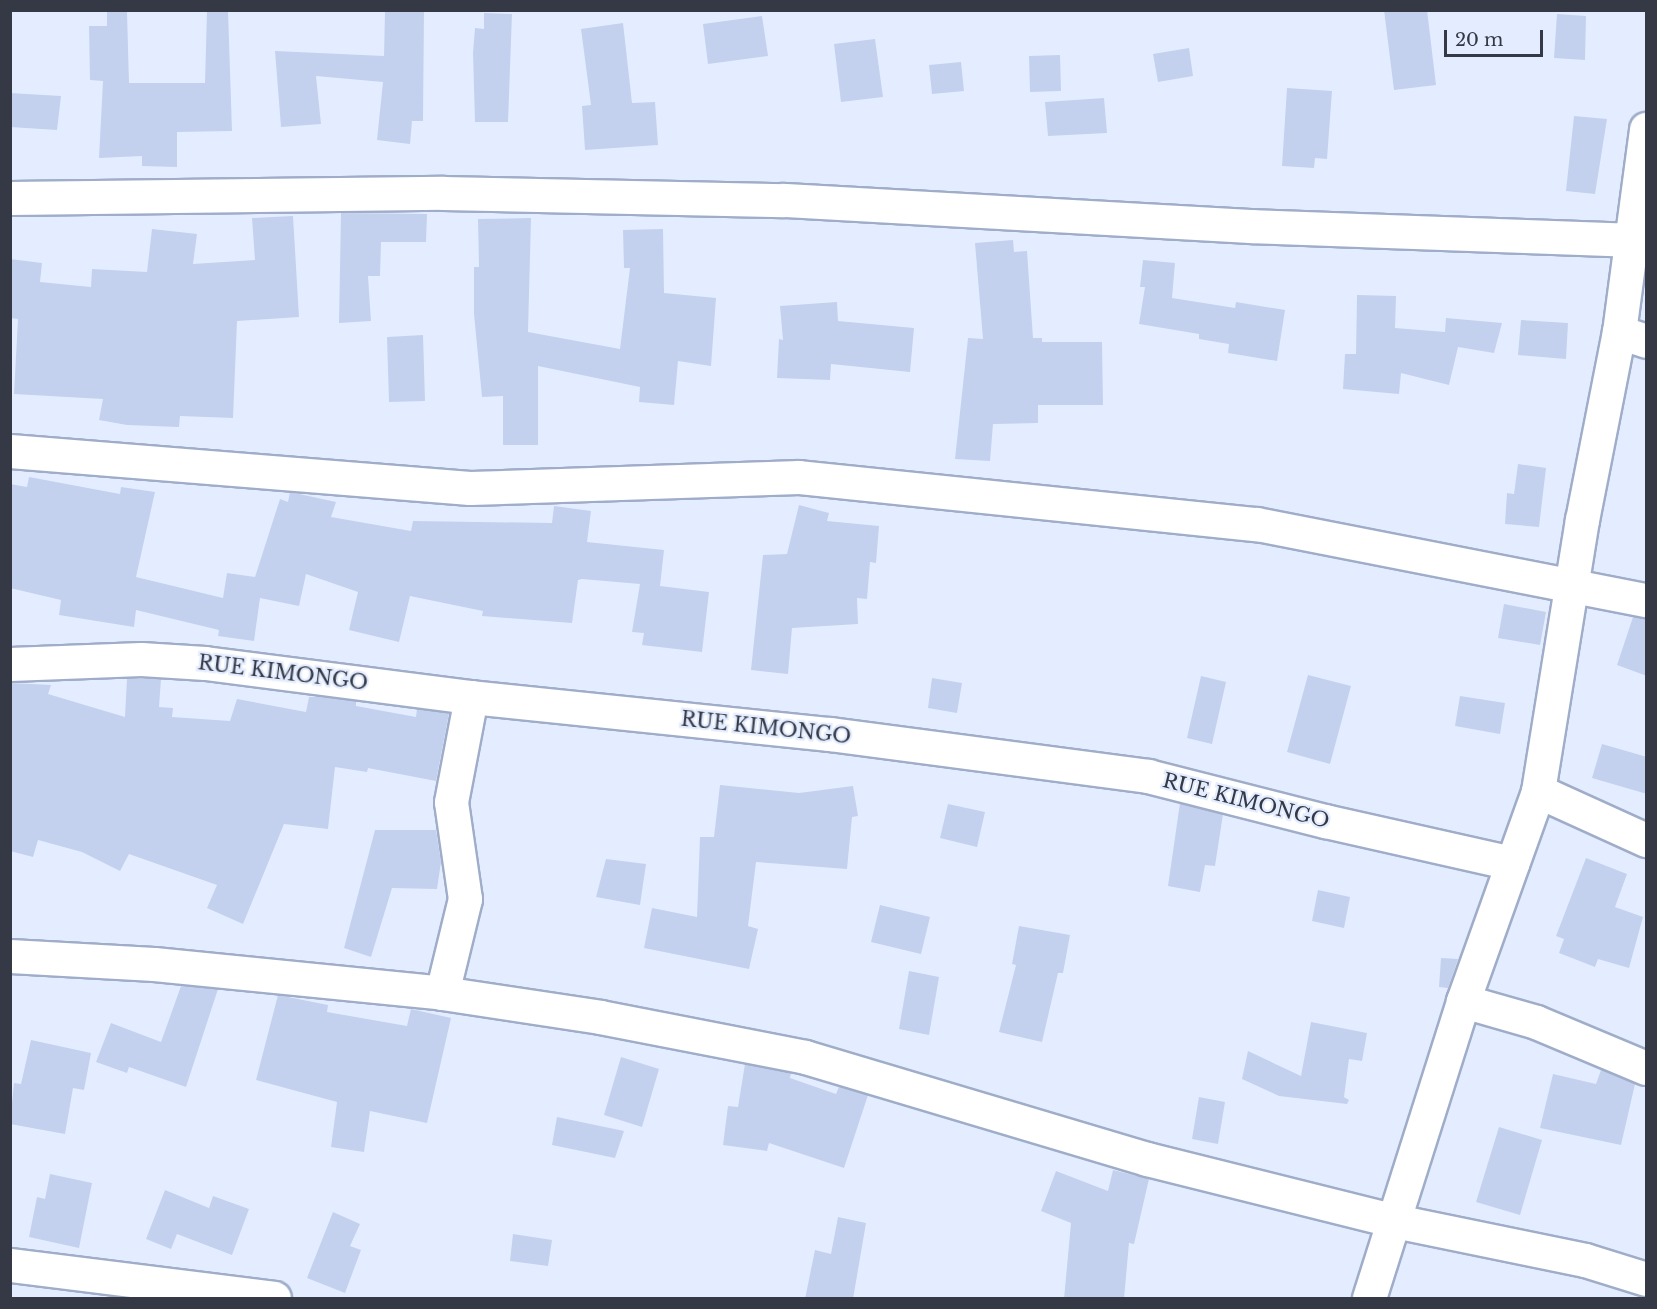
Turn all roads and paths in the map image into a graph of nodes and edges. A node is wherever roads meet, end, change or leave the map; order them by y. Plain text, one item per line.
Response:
1 (1647, 129) edge
2 (10, 198) edge
3 (1633, 240) junction
4 (1633, 337) edge
5 (10, 451) edge
6 (1573, 585) junction
7 (1647, 600) edge
8 (10, 664) edge
9 (471, 697) junction
10 (1538, 791) junction
11 (1647, 840) edge
12 (1512, 863) junction
13 (10, 956) edge
14 (441, 993) junction
15 (1463, 1001) junction
16 (1647, 1068) edge
17 (1395, 1221) junction
18 (10, 1265) edge
19 (1647, 1280) edge
20 (274, 1299) edge
21 (1369, 1299) edge

1 - 3 street
2 - 3 street
3 - 4 street
4 - 6 street
5 - 6 street
6 - 7 street
6 - 10 street
8 - 9 street, RUE KIMONGO
9 - 12 street, RUE KIMONGO
9 - 14 street
10 - 11 street
10 - 12 street
12 - 15 street
13 - 14 street
14 - 17 street
15 - 16 street
15 - 17 street
17 - 19 street
17 - 21 street
18 - 20 street

